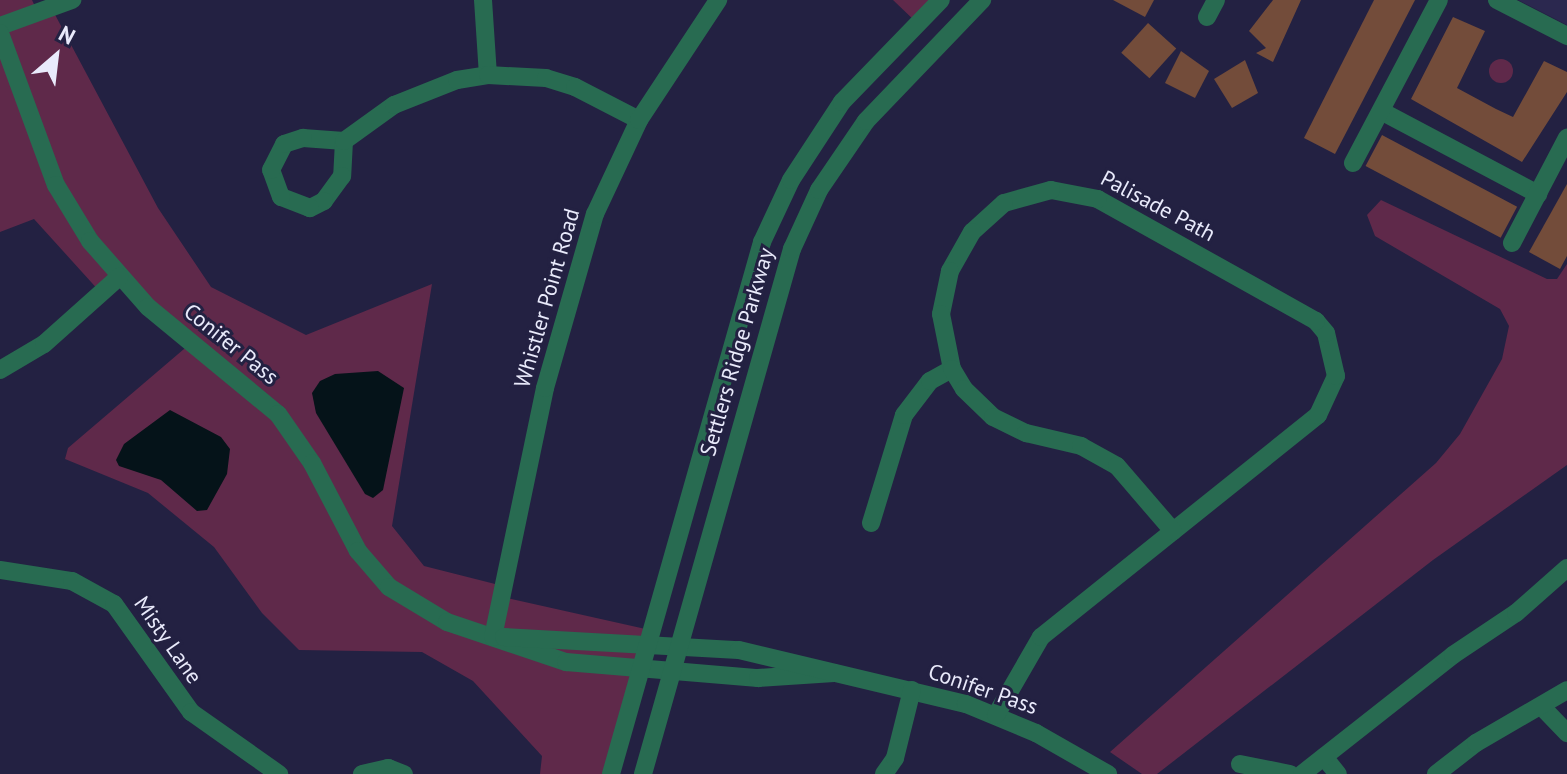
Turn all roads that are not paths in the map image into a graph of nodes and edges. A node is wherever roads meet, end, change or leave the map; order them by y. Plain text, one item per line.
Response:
1 (72, 0) edge
2 (483, 0) edge
3 (718, 0) edge
4 (941, 0) edge
5 (982, 0) edge
6 (1439, 0) edge
7 (1497, 0) edge
8 (0, 26) edge
9 (0, 33) edge
10 (1567, 36) edge
11 (488, 75) junction
12 (1381, 111) junction
13 (639, 120) junction
14 (1567, 138) edge
15 (344, 141) junction
16 (1353, 163) dead end
17 (1538, 194) junction
18 (1512, 243) dead end
19 (119, 277) junction
20 (952, 369) junction
21 (0, 370) edge
22 (871, 523) dead end
23 (1173, 531) junction
24 (1567, 568) edge
25 (0, 570) edge
26 (493, 637) junction
27 (646, 645) junction
28 (677, 647) junction
29 (638, 670) junction
30 (670, 671) junction
31 (834, 673) junction
32 (912, 690) junction
33 (1567, 690) edge
34 (1543, 708) junction
35 (996, 715) junction
36 (1567, 733) edge
37 (1324, 757) junction
38 (1240, 764) dead end
39 (279, 774) edge
40 (362, 774) edge
41 (404, 774) edge
42 (611, 774) edge
43 (643, 774) edge
44 (884, 774) edge
45 (1108, 774) edge
46 (1290, 774) edge
47 (1302, 774) edge
48 (1338, 774) edge
49 (1436, 774) edge

1 - 8 street
2 - 11 street
3 - 13 street, Whistler Point Road
4 - 27 street, Settlers Ridge Parkway
5 - 28 street, Settlers Ridge Parkway
6 - 12 street
7 - 10 street
9 - 19 street, Conifer Pass
11 - 13 street
11 - 15 street
12 - 16 street
12 - 17 street
13 - 26 street, Whistler Point Road
14 - 17 street
15 - 15 street
17 - 18 street
19 - 21 street
19 - 26 street, Conifer Pass
20 - 22 street
20 - 23 street, Palisade Path
20 - 23 street, Palisade Path
23 - 35 street, Palisade Path
24 - 37 street
25 - 39 street, Misty Lane
26 - 27 street, Conifer Pass
26 - 29 street, Conifer Pass
27 - 28 street, Conifer Pass
27 - 29 street, Settlers Ridge Parkway
28 - 30 street, Settlers Ridge Parkway
28 - 31 street, Conifer Pass
29 - 30 street, Conifer Pass
29 - 42 street, Settlers Ridge Parkway
30 - 31 street, Conifer Pass
30 - 43 street, Settlers Ridge Parkway
31 - 32 street, Conifer Pass
32 - 35 street, Conifer Pass
32 - 44 street
33 - 34 street
34 - 36 street
34 - 49 street
35 - 45 street, Conifer Pass
37 - 47 street
37 - 48 street
38 - 46 street
40 - 41 street

